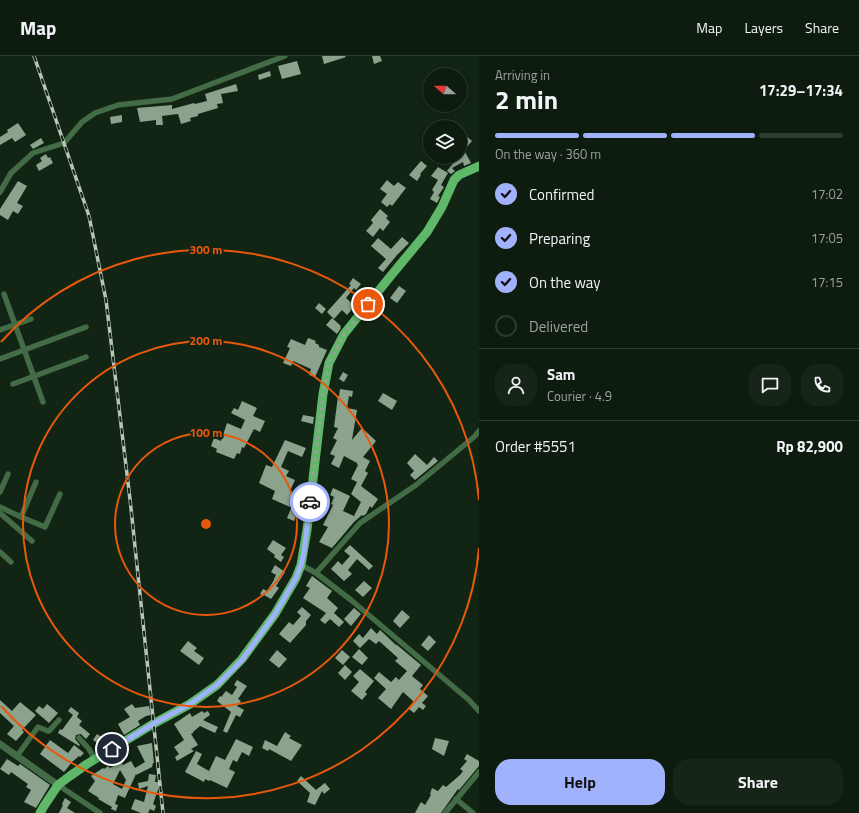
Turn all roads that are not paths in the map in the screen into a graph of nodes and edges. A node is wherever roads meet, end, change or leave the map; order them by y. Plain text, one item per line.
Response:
1 (285, 56) edge
2 (479, 166) edge
3 (0, 192) edge
4 (4, 294) dead end
5 (31, 319) dead end
6 (15, 325) junction
7 (86, 328) dead end
8 (0, 330) edge
9 (24, 350) junction
10 (86, 357) dead end
11 (0, 359) edge
12 (34, 376) junction
13 (13, 384) dead end
14 (42, 402) dead end
15 (479, 431) edge
16 (8, 474) dead end
17 (36, 482) dead end
18 (0, 492) edge
19 (60, 494) dead end
20 (0, 507) edge
21 (0, 513) edge
22 (21, 517) junction
23 (32, 541) dead end
24 (0, 552) edge
25 (11, 562) dead end
26 (301, 565) junction
27 (316, 573) junction
28 (479, 711) edge
29 (59, 720) dead end
30 (79, 738) dead end
31 (0, 744) edge
32 (17, 756) junction
33 (95, 759) junction
34 (479, 772) edge
35 (58, 785) junction
36 (456, 799) junction
37 (40, 813) edge
38 (100, 813) edge
39 (446, 813) edge
40 (473, 813) edge

1 - 3 street
2 - 26 main road
4 - 6 street
5 - 6 street
6 - 8 street
6 - 9 street
7 - 9 street
9 - 11 street
9 - 12 street
10 - 12 street
12 - 13 street
12 - 14 street
15 - 27 street
16 - 18 street
17 - 22 street
19 - 22 street
20 - 22 street
21 - 23 street
24 - 25 street
26 - 27 street
26 - 33 main road
27 - 28 street
29 - 32 street
30 - 33 street
31 - 32 street
32 - 35 street
33 - 35 main road
34 - 36 street
35 - 37 main road
35 - 38 street
36 - 39 street
36 - 40 street

